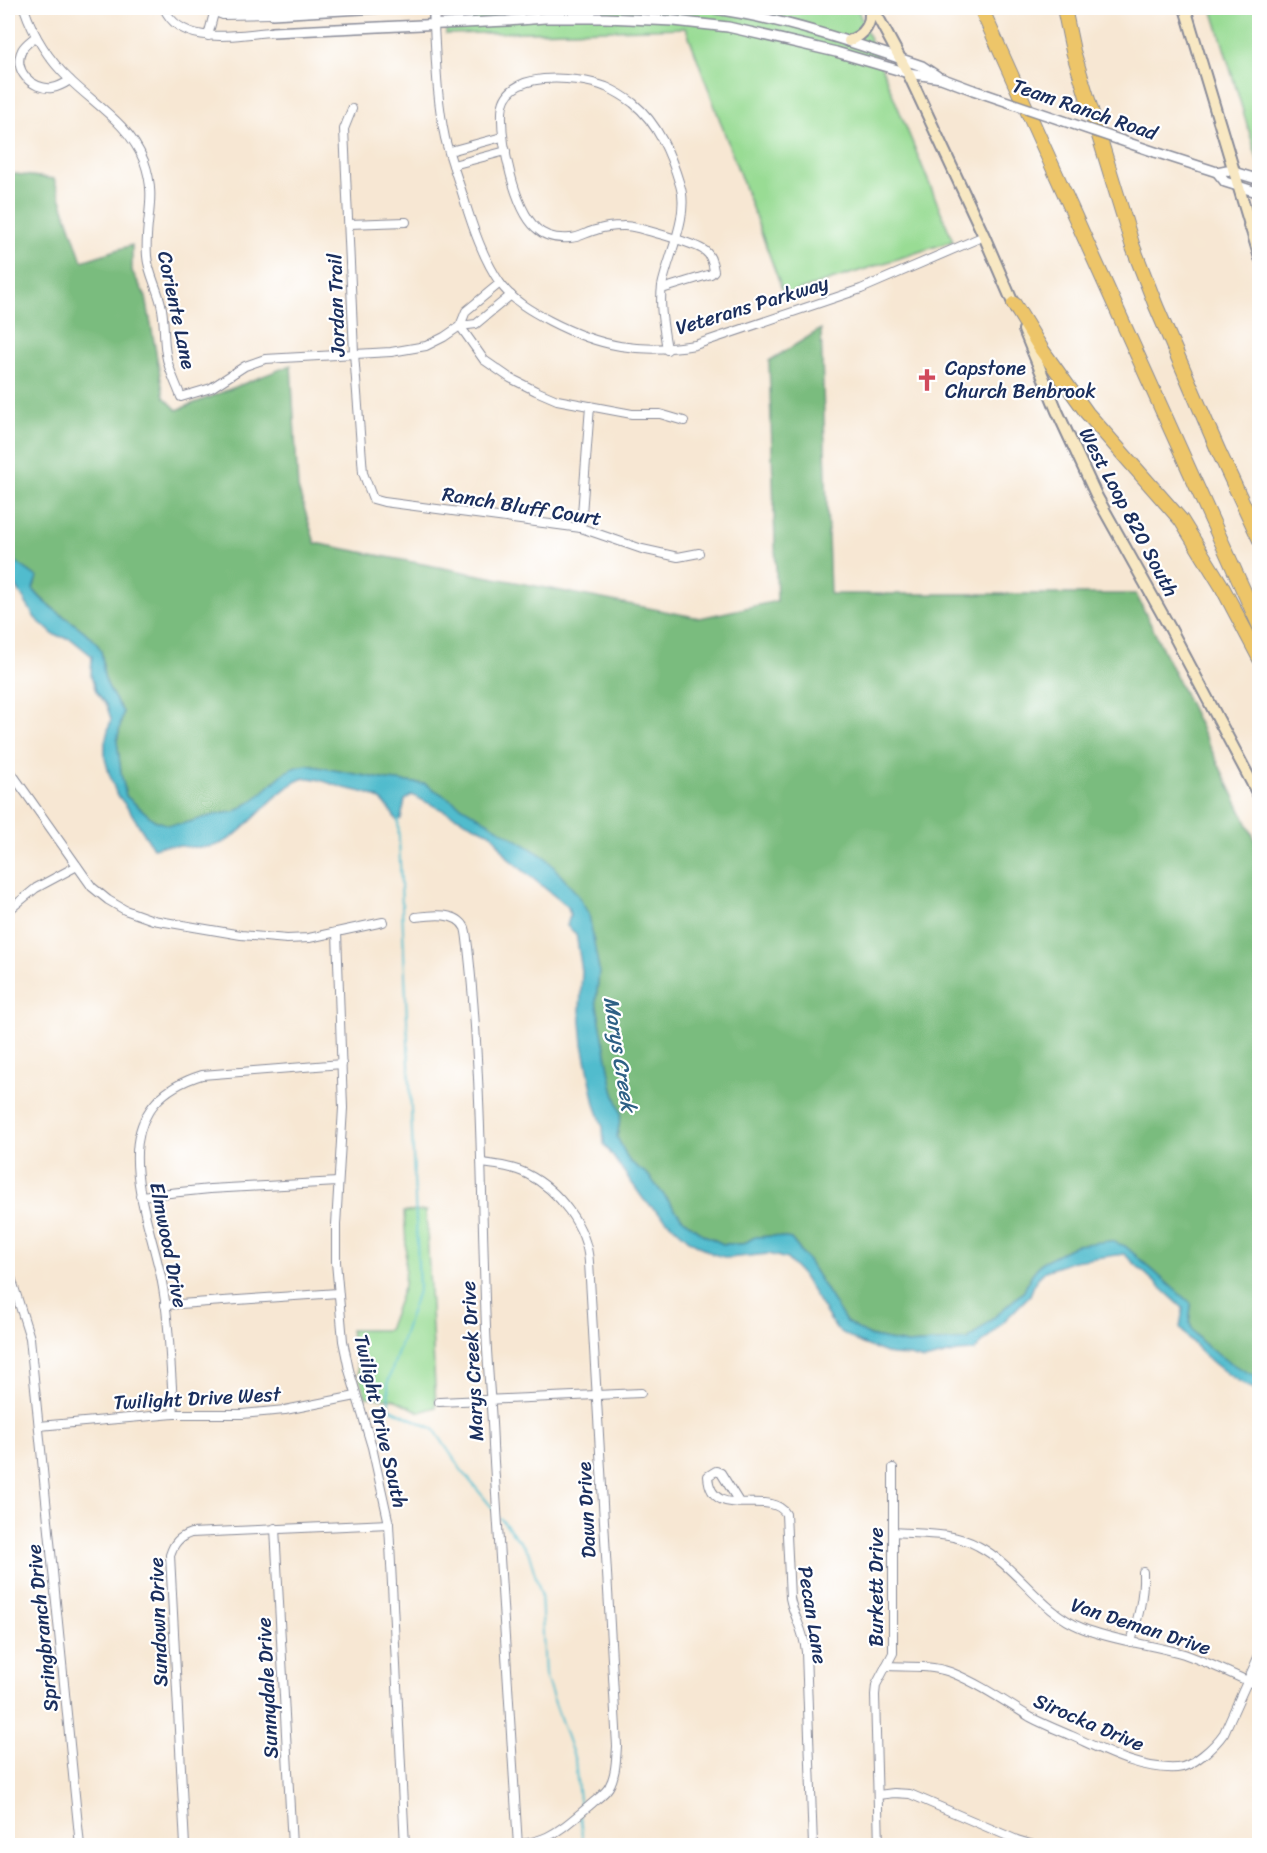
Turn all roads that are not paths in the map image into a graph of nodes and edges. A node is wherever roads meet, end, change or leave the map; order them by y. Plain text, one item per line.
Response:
1 (24, 8) edge
2 (164, 8) edge
3 (205, 8) edge
4 (380, 8) edge
5 (434, 8) edge
6 (585, 8) edge
7 (708, 8) edge
8 (871, 8) edge
9 (981, 8) edge
10 (1064, 8) edge
11 (1185, 8) edge
12 (214, 13) junction
13 (749, 13) junction
14 (272, 14) joint
15 (585, 18) junction
16 (434, 25) junction
17 (745, 31) junction
18 (272, 32) joint
19 (36, 36) junction
20 (208, 36) junction
21 (849, 41) junction
22 (900, 59) junction
23 (908, 73) junction
24 (941, 78) junction
25 (70, 80) junction
26 (352, 109) dead end
27 (502, 137) junction
28 (450, 151) junction
29 (506, 152) junction
30 (453, 165) junction
31 (1217, 172) junction
32 (1234, 173) junction
33 (1260, 180) edge
34 (1237, 186) junction
35 (1260, 193) edge
36 (1260, 213) edge
37 (406, 222) dead end
38 (349, 224) junction
39 (1249, 226) junction
40 (984, 236) junction
41 (675, 239) junction
42 (1260, 258) edge
43 (500, 283) junction
44 (662, 289) junction
45 (511, 295) junction
46 (1014, 304) junction
47 (460, 326) junction
48 (667, 350) junction
49 (354, 353) junction
50 (590, 406) junction
51 (684, 421) dead end
52 (373, 499) joint
53 (581, 528) junction
54 (1260, 540) edge
55 (699, 553) dead end
56 (1260, 627) edge
57 (1260, 660) edge
58 (8, 768) edge
59 (1260, 798) edge
60 (77, 866) junction
61 (8, 911) edge
62 (416, 916) dead end
63 (383, 922) dead end
64 (337, 933) junction
65 (342, 1064) junction
66 (482, 1163) junction
67 (338, 1182) junction
68 (140, 1196) junction
69 (8, 1268) edge
70 (339, 1293) junction
71 (165, 1305) junction
72 (641, 1394) dead end
73 (595, 1395) junction
74 (356, 1396) junction
75 (492, 1400) junction
76 (439, 1402) dead end
77 (174, 1414) junction
78 (39, 1426) junction
79 (893, 1468) dead end
80 (739, 1503) junction
81 (388, 1524) junction
82 (275, 1528) junction
83 (893, 1532) junction
84 (1143, 1572) dead end
85 (1131, 1642) junction
86 (1260, 1653) edge
87 (886, 1666) junction
88 (1247, 1681) junction
89 (1260, 1687) edge
90 (878, 1795) junction
91 (80, 1845) edge
92 (185, 1845) edge
93 (292, 1845) edge
94 (405, 1845) edge
95 (503, 1845) edge
96 (518, 1845) edge
97 (813, 1845) edge
98 (879, 1845) edge
99 (1037, 1845) edge

1 - 19 street, Coriente Lane
2 - 20 street, Team Ranch Road
3 - 12 street
4 - 14 street
5 - 16 street, Veterans Parkway
6 - 15 street
7 - 13 street, Team Ranch Road
8 - 21 main road
8 - 22 main road, West Loop 820 South
9 - 56 highway
10 - 54 highway
11 - 32 main road
12 - 14 street
12 - 20 street
13 - 17 street
13 - 21 street, Team Ranch Road
15 - 16 street, Team Ranch Road
15 - 17 street, Team Ranch Road
16 - 18 street, Team Ranch Road
16 - 28 street, Veterans Parkway
17 - 23 street, Team Ranch Road
18 - 20 street, Team Ranch Road
19 - 25 street, Coriente Lane
19 - 25 street
21 - 22 street, Team Ranch Road
22 - 23 main road, West Loop 820 South
22 - 24 street, Team Ranch Road
23 - 24 street, Team Ranch Road
23 - 40 main road, West Loop 820 South
24 - 31 street, Team Ranch Road, bridge
25 - 49 street, Coriente Lane
26 - 38 street, Jordan Trail
27 - 28 street
27 - 29 street
27 - 41 street
28 - 30 street, Veterans Parkway
29 - 30 street
29 - 41 street
30 - 43 street, Veterans Parkway
31 - 32 street, Team Ranch Road
31 - 34 street, Team Ranch Road
32 - 33 street, Team Ranch Road
32 - 34 main road
34 - 35 street, Team Ranch Road
34 - 39 main road
36 - 39 main road
37 - 38 street
38 - 49 street, Jordan Trail
39 - 42 main road
40 - 46 main road, West Loop 820 South
40 - 48 street, Veterans Parkway
41 - 44 street
41 - 44 street
43 - 45 street, Veterans Parkway
43 - 47 street
44 - 48 street
45 - 47 street
45 - 48 street, Veterans Parkway
46 - 57 highway
46 - 59 main road, West Loop 820 South
47 - 49 street
47 - 50 street
49 - 52 street, Jordan Trail
50 - 51 street
50 - 53 street
52 - 53 street, Ranch Bluff Court
53 - 55 street, Ranch Bluff Court
58 - 60 street
60 - 61 street
60 - 64 street
62 - 66 street, Marys Creek Drive
63 - 64 street
64 - 65 street, Twilight Drive South
65 - 67 street, Twilight Drive South
65 - 68 street, Elmwood Drive
66 - 73 street, Dawn Drive
66 - 75 street, Marys Creek Drive
67 - 68 street
67 - 70 street, Twilight Drive South
68 - 71 street, Elmwood Drive
69 - 78 street, Springbranch Drive
70 - 71 street
70 - 74 street, Twilight Drive South
71 - 77 street, Elmwood Drive
72 - 73 street
73 - 75 street
73 - 96 street, Dawn Drive
74 - 77 street, Twilight Drive West
74 - 81 street, Twilight Drive South
75 - 76 street
75 - 96 street, Marys Creek Drive
77 - 78 street, Twilight Drive West
78 - 91 street, Springbranch Drive
79 - 83 street, Burkett Drive
80 - 80 street, Pecan Lane
80 - 97 street, Pecan Lane
81 - 82 street, Sundown Drive
81 - 94 street, Twilight Drive South
82 - 92 street, Sundown Drive
82 - 93 street, Sunnydale Drive
83 - 85 street, Van Deman Drive
83 - 87 street, Burkett Drive
84 - 85 street
85 - 88 street, Van Deman Drive
86 - 88 street, Sirocka Drive
87 - 88 street, Sirocka Drive
87 - 90 street, Burkett Drive
88 - 89 street, Van Deman Drive
90 - 98 street, Burkett Drive
90 - 99 street
95 - 96 street, Dawn Drive

